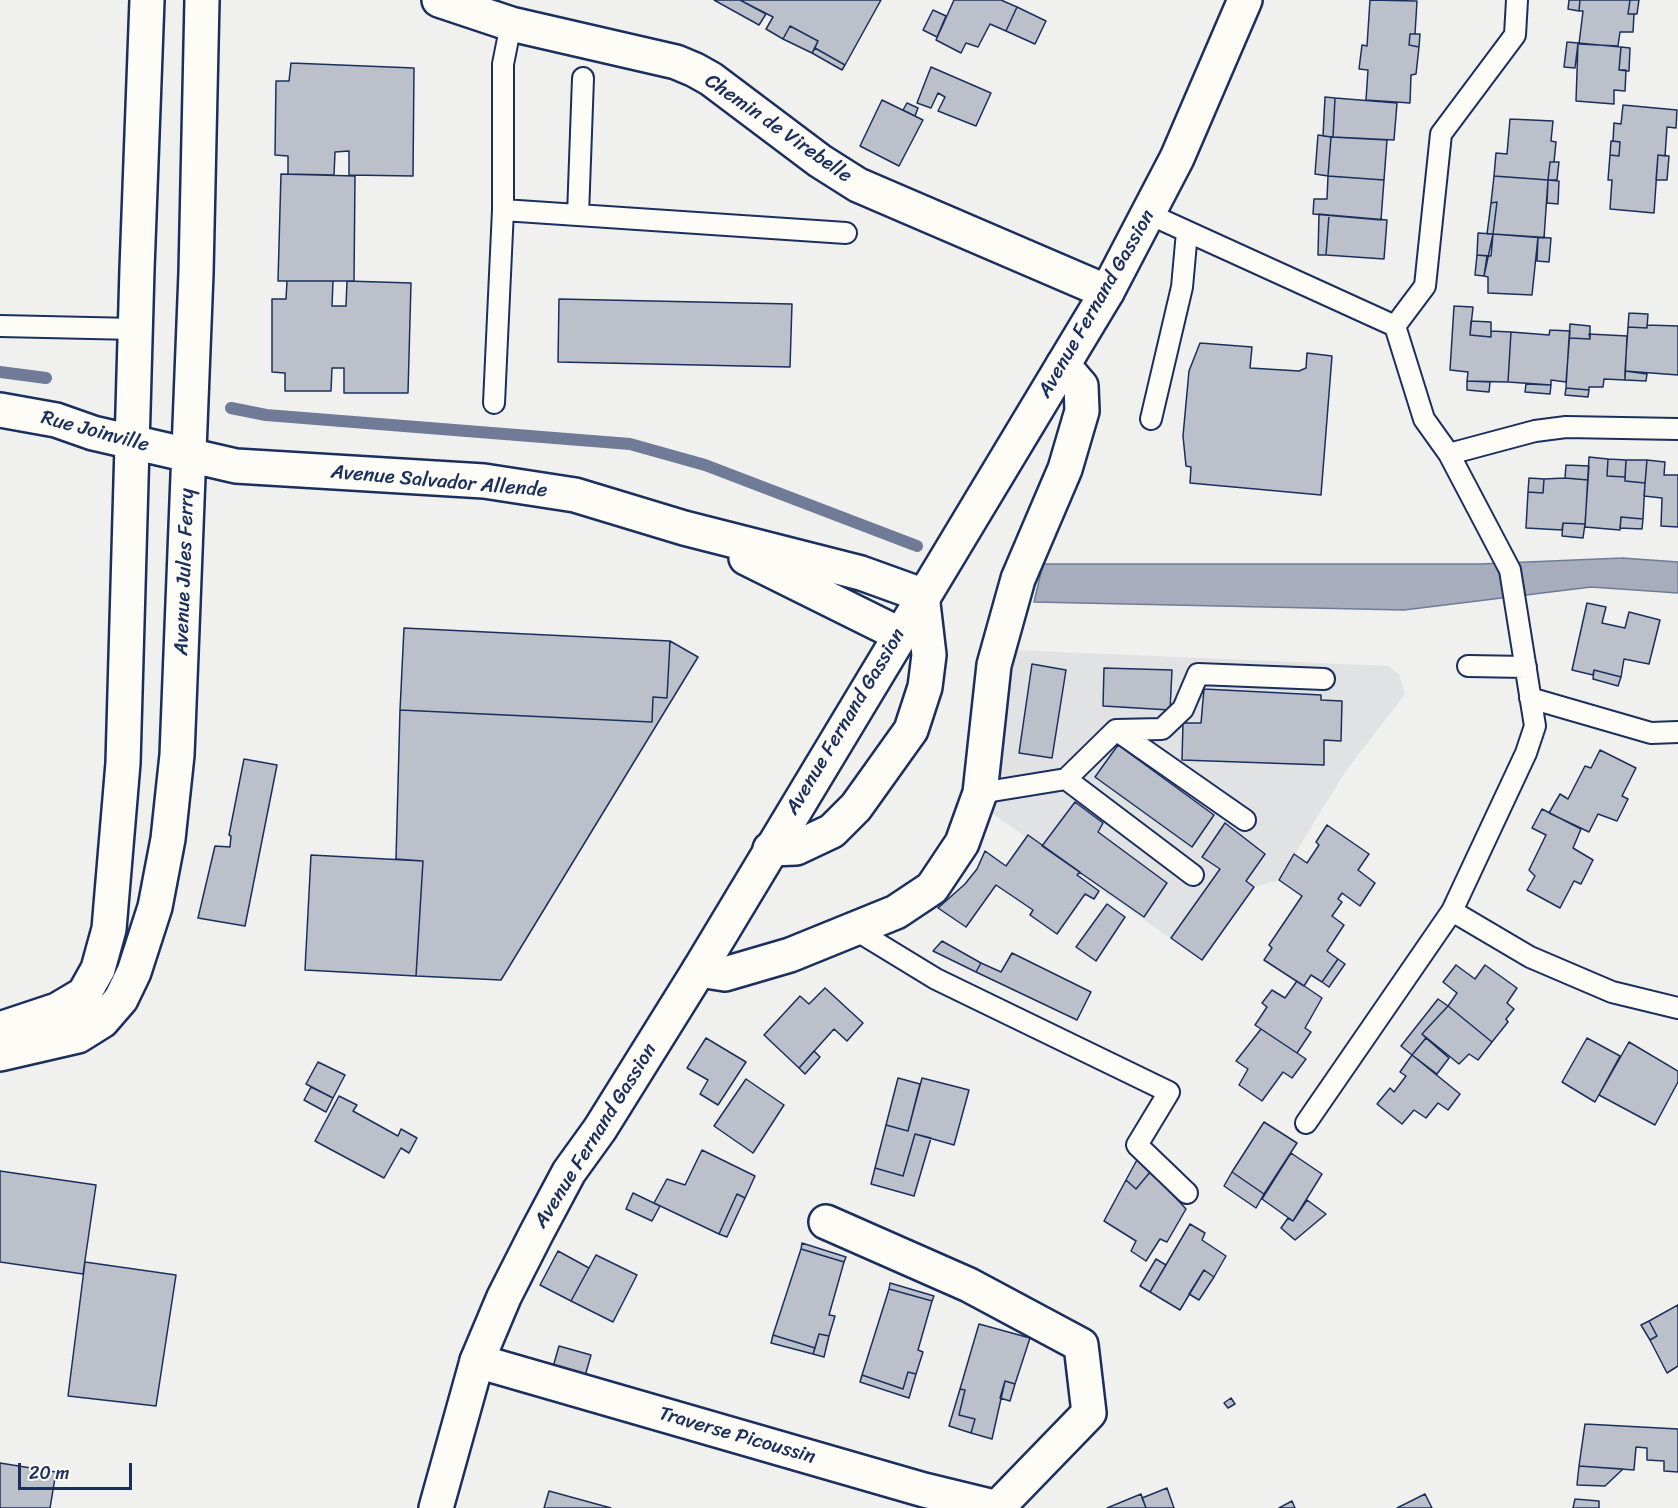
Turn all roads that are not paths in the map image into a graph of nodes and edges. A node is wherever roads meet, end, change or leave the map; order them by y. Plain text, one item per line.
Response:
1 (147, 0) edge
2 (202, 0) edge
3 (439, 0) edge
4 (1245, 0) edge
5 (1517, 0) edge
6 (511, 24) junction
7 (583, 78) dead end
8 (503, 210) junction
9 (1149, 214) junction
10 (578, 215) junction
11 (1187, 232) junction
12 (846, 233) dead end
13 (1107, 292) junction
14 (0, 326) edge
15 (1395, 326) junction
16 (135, 329) junction
17 (1063, 365) junction
18 (494, 403) dead end
19 (0, 410) edge
20 (1151, 419) dead end
21 (1678, 429) edge
22 (134, 443) junction
23 (1449, 454) junction
24 (190, 455) junction
25 (684, 528) junction
26 (922, 595) junction
27 (899, 634) junction
28 (1468, 666) dead end
29 (1526, 667) junction
30 (1324, 679) dead end
31 (1530, 699) junction
32 (1116, 730) junction
33 (1678, 732) edge
34 (1066, 779) junction
35 (980, 793) junction
36 (1245, 820) dead end
37 (770, 849) junction
38 (1192, 875) dead end
39 (1452, 911) junction
40 (854, 929) junction
41 (699, 970) junction
42 (1678, 1008) edge
43 (0, 1029) edge
44 (0, 1054) edge
45 (1306, 1123) dead end
46 (1187, 1193) dead end
47 (826, 1222) dead end
48 (477, 1361) junction
49 (436, 1508) edge
50 (997, 1508) edge

1 - 16 street
2 - 24 street, Avenue Jules Ferry
3 - 6 street, Chemin de Virebelle
4 - 9 street, Avenue Fernand Gassion
5 - 15 lane
6 - 8 lane
6 - 13 street, Chemin de Virebelle
7 - 10 lane
8 - 10 lane
8 - 18 lane
9 - 11 lane
9 - 13 street, Avenue Fernand Gassion
10 - 12 lane
11 - 15 lane
11 - 20 lane
13 - 17 street, Avenue Fernand Gassion
14 - 16 lane
15 - 23 lane
16 - 22 street
17 - 26 street, Avenue Fernand Gassion
17 - 35 street
19 - 22 street, Rue Joinville
21 - 23 lane
22 - 24 street, Rue Joinville
22 - 43 street
23 - 29 lane
24 - 25 street, Avenue Salvador Allende
24 - 44 street, Avenue Jules Ferry
25 - 26 street, Avenue Salvador Allende
25 - 27 street, Avenue Salvador Allende
26 - 27 street, Avenue Fernand Gassion
26 - 37 street, Avenue Fernand Gassion
27 - 37 street, Avenue Fernand Gassion
28 - 29 lane
29 - 31 lane
30 - 32 lane
31 - 33 lane
31 - 39 lane
32 - 34 lane
32 - 36 lane
34 - 35 lane
34 - 38 lane
35 - 40 street
37 - 41 street, Avenue Fernand Gassion
39 - 42 lane
39 - 45 lane
40 - 41 street
40 - 46 lane
41 - 48 street, Avenue Fernand Gassion
47 - 50 street
48 - 49 street, Avenue Fernand Gassion
48 - 50 street, Traverse Picoussin

